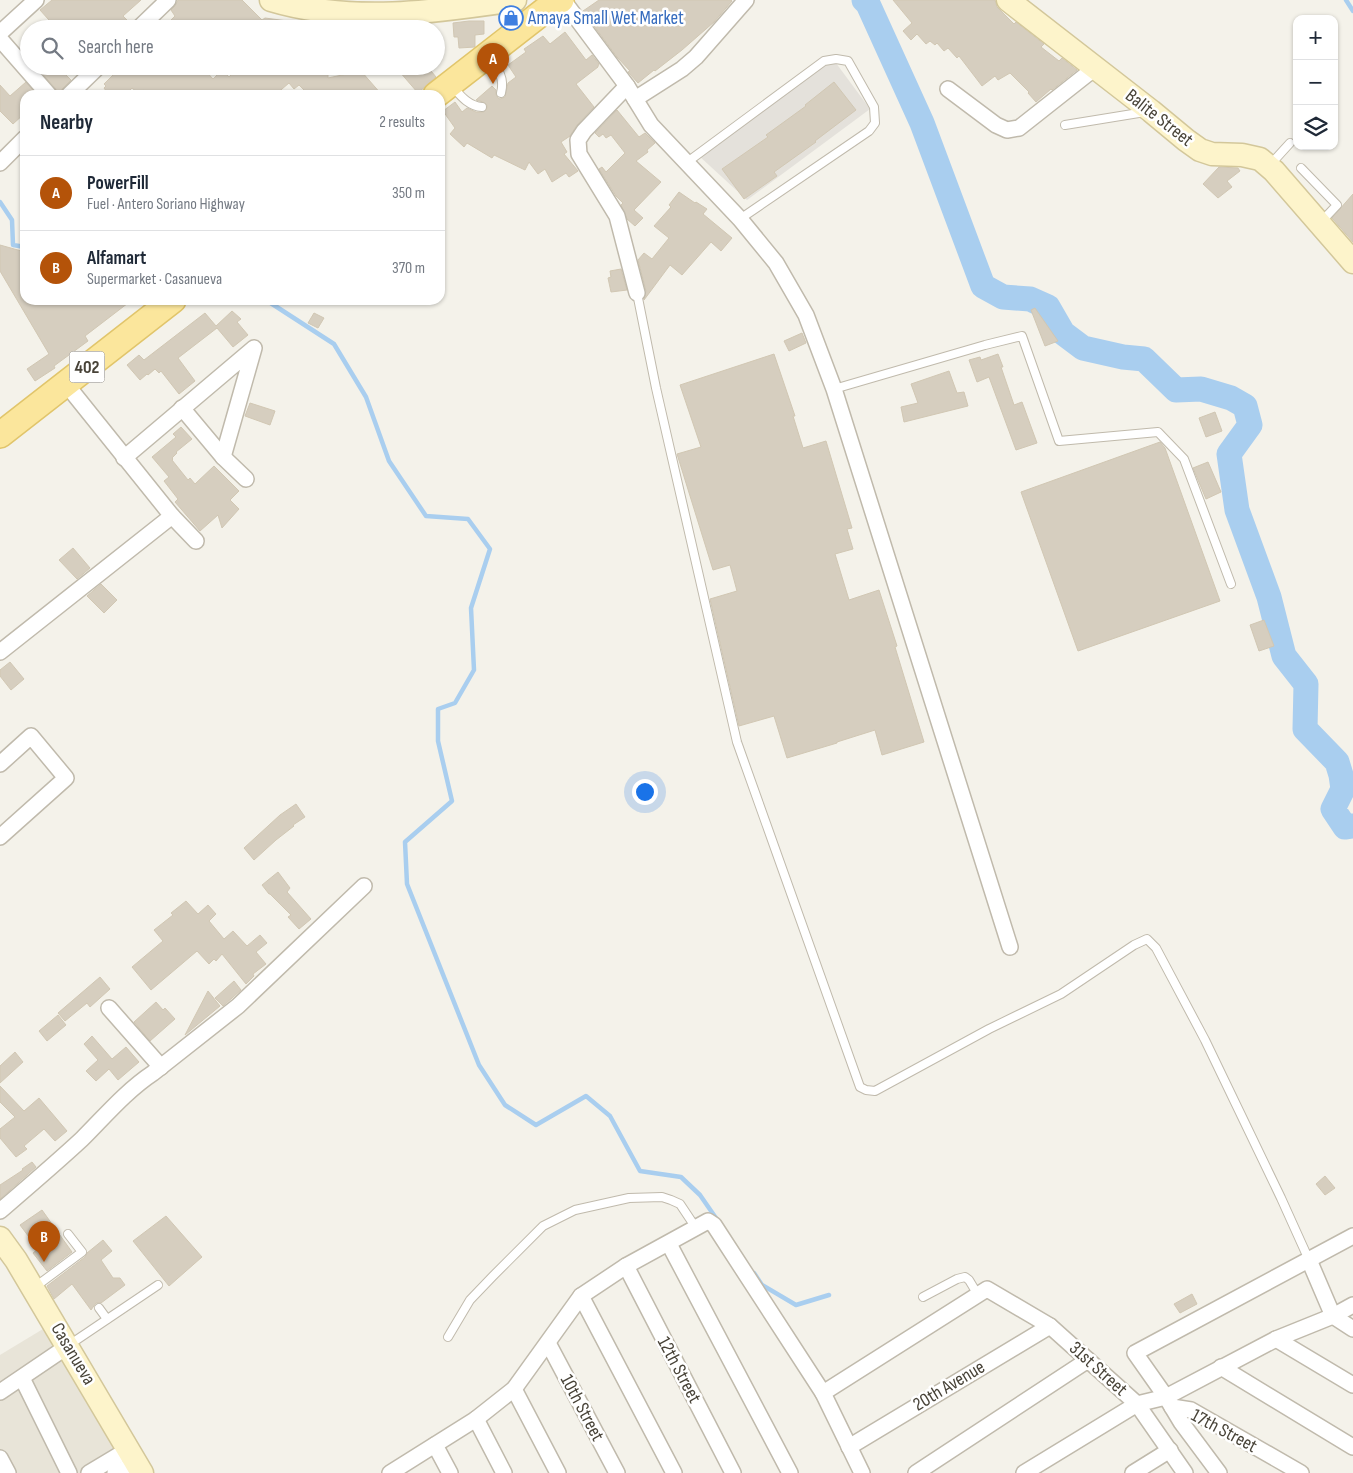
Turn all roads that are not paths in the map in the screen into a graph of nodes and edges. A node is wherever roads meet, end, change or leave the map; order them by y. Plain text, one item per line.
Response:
1 (36, 0) edge
2 (168, 0) edge
3 (271, 0) edge
4 (515, 0) edge
5 (746, 0) edge
6 (1008, 0) edge
7 (550, 3) edge
8 (147, 20) edge
9 (0, 33) edge
10 (0, 39) edge
11 (487, 55) junction
12 (20, 62) edge
13 (1095, 68) junction
14 (32, 75) edge
15 (90, 75) edge
16 (627, 86) junction
17 (948, 89) dead end
18 (45, 90) edge
19 (74, 90) edge
20 (443, 90) edge
21 (445, 91) edge
22 (501, 93) dead end
23 (635, 99) junction
24 (482, 107) dead end
25 (1151, 111) junction
26 (1065, 125) dead end
27 (20, 143) edge
28 (1290, 143) dead end
29 (0, 163) edge
30 (686, 163) junction
31 (1268, 166) junction
32 (1301, 168) dead end
33 (740, 219) junction
34 (1320, 223) junction
35 (1351, 256) edge
36 (637, 293) joint
37 (167, 305) edge
38 (66, 384) junction
39 (834, 389) junction
40 (182, 408) junction
41 (0, 435) edge
42 (222, 457) junction
43 (124, 458) junction
44 (246, 479) dead end
45 (172, 516) junction
46 (196, 541) dead end
47 (1231, 584) dead end
48 (0, 652) edge
49 (0, 764) edge
50 (0, 837) edge
51 (364, 886) dead end
52 (1010, 947) dead end
53 (108, 1008) dead end
54 (161, 1067) junction
55 (0, 1211) edge
56 (696, 1228) junction
57 (68, 1234) dead end
58 (1353, 1236) edge
59 (0, 1238) edge
60 (669, 1244) junction
61 (1309, 1260) junction
62 (626, 1266) junction
63 (158, 1285) dead end
64 (33, 1288) junction
65 (983, 1292) junction
66 (581, 1296) junction
67 (923, 1298) dead end
68 (1353, 1305) edge
69 (99, 1308) dead end
70 (1333, 1316) junction
71 (107, 1319) junction
72 (1050, 1326) junction
73 (1353, 1329) edge
74 (448, 1337) dead end
75 (1276, 1339) junction
76 (548, 1343) junction
77 (68, 1346) junction
78 (1088, 1360) junction
79 (1221, 1367) junction
80 (22, 1378) junction
81 (1353, 1385) edge
82 (514, 1389) junction
83 (0, 1392) edge
84 (823, 1392) junction
85 (1169, 1402) junction
86 (1137, 1404) junction
87 (476, 1419) junction
88 (435, 1445) junction
89 (850, 1447) junction
90 (1353, 1447) edge
91 (1170, 1450) junction
92 (0, 1458) edge
93 (136, 1462) edge
94 (393, 1472) edge
95 (8, 1473) edge
96 (69, 1473) edge
97 (89, 1473) edge
98 (115, 1473) edge
99 (450, 1473) edge
100 (504, 1473) edge
101 (558, 1473) edge
102 (617, 1473) edge
103 (674, 1473) edge
104 (733, 1473) edge
105 (790, 1473) edge
106 (862, 1473) edge
107 (916, 1473) edge
108 (1024, 1473) edge
109 (1133, 1473) edge
110 (1185, 1473) edge
111 (1219, 1473) edge
112 (1301, 1473) edge

1 - 9 street
2 - 8 street
3 - 4 street
5 - 23 street
6 - 13 street, Balite Street
7 - 11 main road
7 - 16 street
10 - 12 street
11 - 20 main road
11 - 22 lane
13 - 17 street
13 - 25 street, Balite Street
14 - 18 street
15 - 19 street
16 - 23 street
16 - 36 street
21 - 24 lane
23 - 30 street
25 - 26 lane
25 - 31 street, Balite Street
27 - 29 street
28 - 31 lane
30 - 33 street
30 - 33 lane
31 - 34 street, Balite Street
32 - 34 lane
33 - 39 street
34 - 35 street, Balite Street
36 - 61 lane
37 - 38 main road, 402
38 - 41 main road, 402
38 - 43 street
39 - 47 lane
39 - 52 street
40 - 42 street
40 - 42 street
40 - 43 street
42 - 44 street
43 - 45 street
45 - 46 street
45 - 48 street
49 - 50 street
51 - 54 street
53 - 54 street
54 - 55 street
56 - 60 street
56 - 74 lane
56 - 84 street
57 - 64 lane
58 - 61 street
59 - 64 street, Casanueva
60 - 62 street
60 - 105 street
61 - 70 street
61 - 85 street
62 - 66 street
62 - 104 street, 12th Street
63 - 71 lane
64 - 77 street, Casanueva
65 - 67 lane
65 - 72 street, 31st Street
65 - 84 street
66 - 76 street
66 - 103 street
68 - 70 street
69 - 71 lane
70 - 73 street
70 - 75 street
71 - 77 lane
72 - 78 street, 31st Street
72 - 89 street, 20th Avenue
75 - 79 street
75 - 81 street
76 - 82 street
76 - 102 street, 10th Street
77 - 80 street
77 - 93 street, Casanueva
78 - 86 street, 31st Street
78 - 107 street
79 - 85 street
79 - 90 street
80 - 83 street
80 - 96 street
82 - 87 street
82 - 101 street
84 - 89 street
85 - 86 street
85 - 111 street
85 - 112 street, 17th Street
86 - 91 street, 31st Street
86 - 108 street
87 - 88 street
87 - 100 street
88 - 94 street
88 - 99 street
89 - 106 street
91 - 109 street
91 - 110 street, 31st Street
92 - 95 street
93 - 97 street
93 - 98 street

